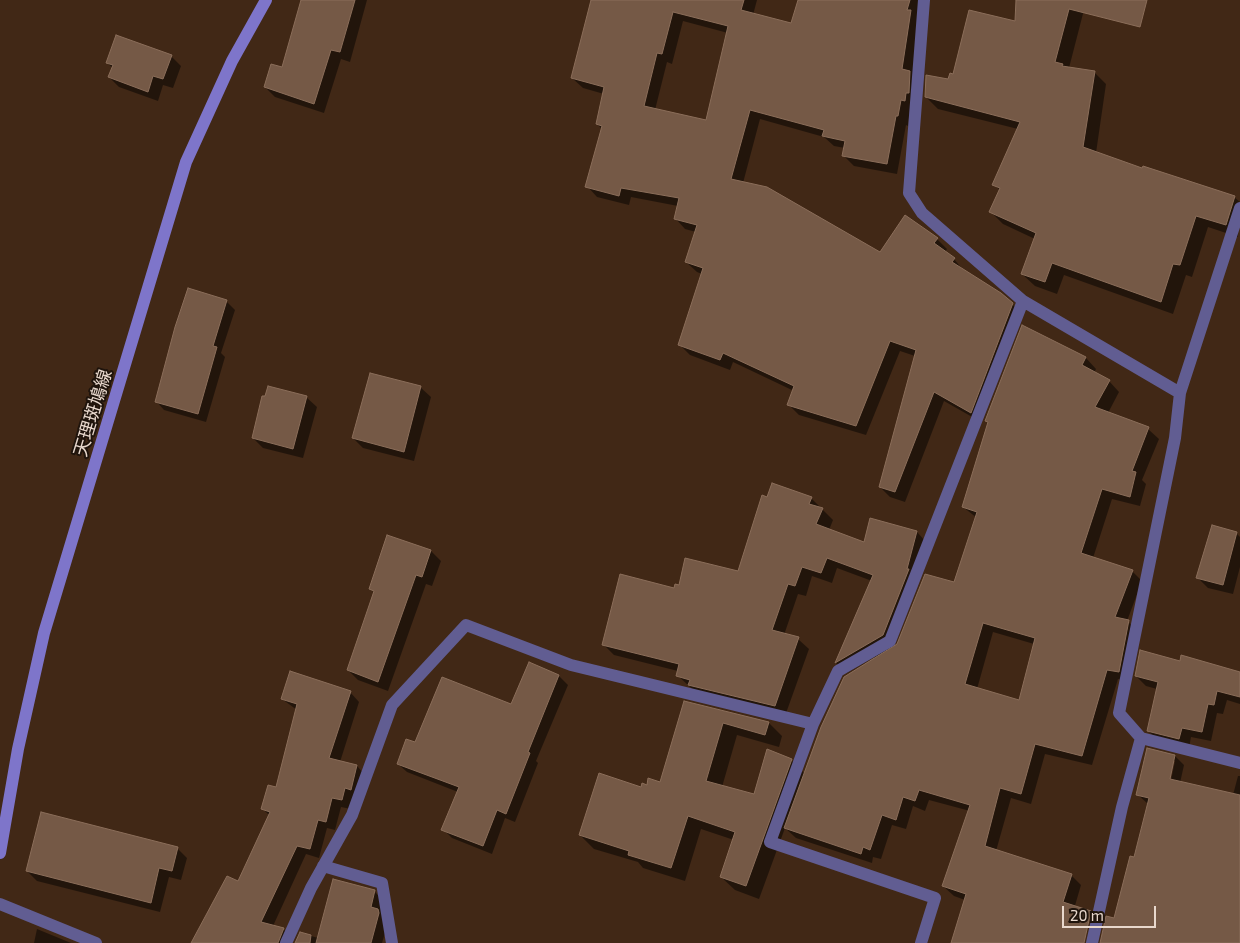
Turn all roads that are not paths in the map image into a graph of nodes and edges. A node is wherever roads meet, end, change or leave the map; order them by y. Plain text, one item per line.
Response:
1 (266, 0) edge
2 (924, 0) edge
3 (1240, 208) edge
4 (1024, 300) junction
5 (1180, 393) junction
6 (813, 724) junction
7 (1141, 738) junction
8 (1240, 763) edge
9 (0, 853) edge
10 (323, 866) junction
11 (0, 904) edge
12 (96, 943) edge
13 (286, 943) edge
14 (392, 943) edge
15 (921, 943) edge
16 (1092, 943) edge

1 - 9 main road, 天理斑鳩線
2 - 4 street
3 - 5 street
4 - 5 street
4 - 6 street
5 - 7 street
6 - 10 street
6 - 15 street
7 - 8 street
7 - 16 street
10 - 13 street
10 - 14 street
11 - 12 street

